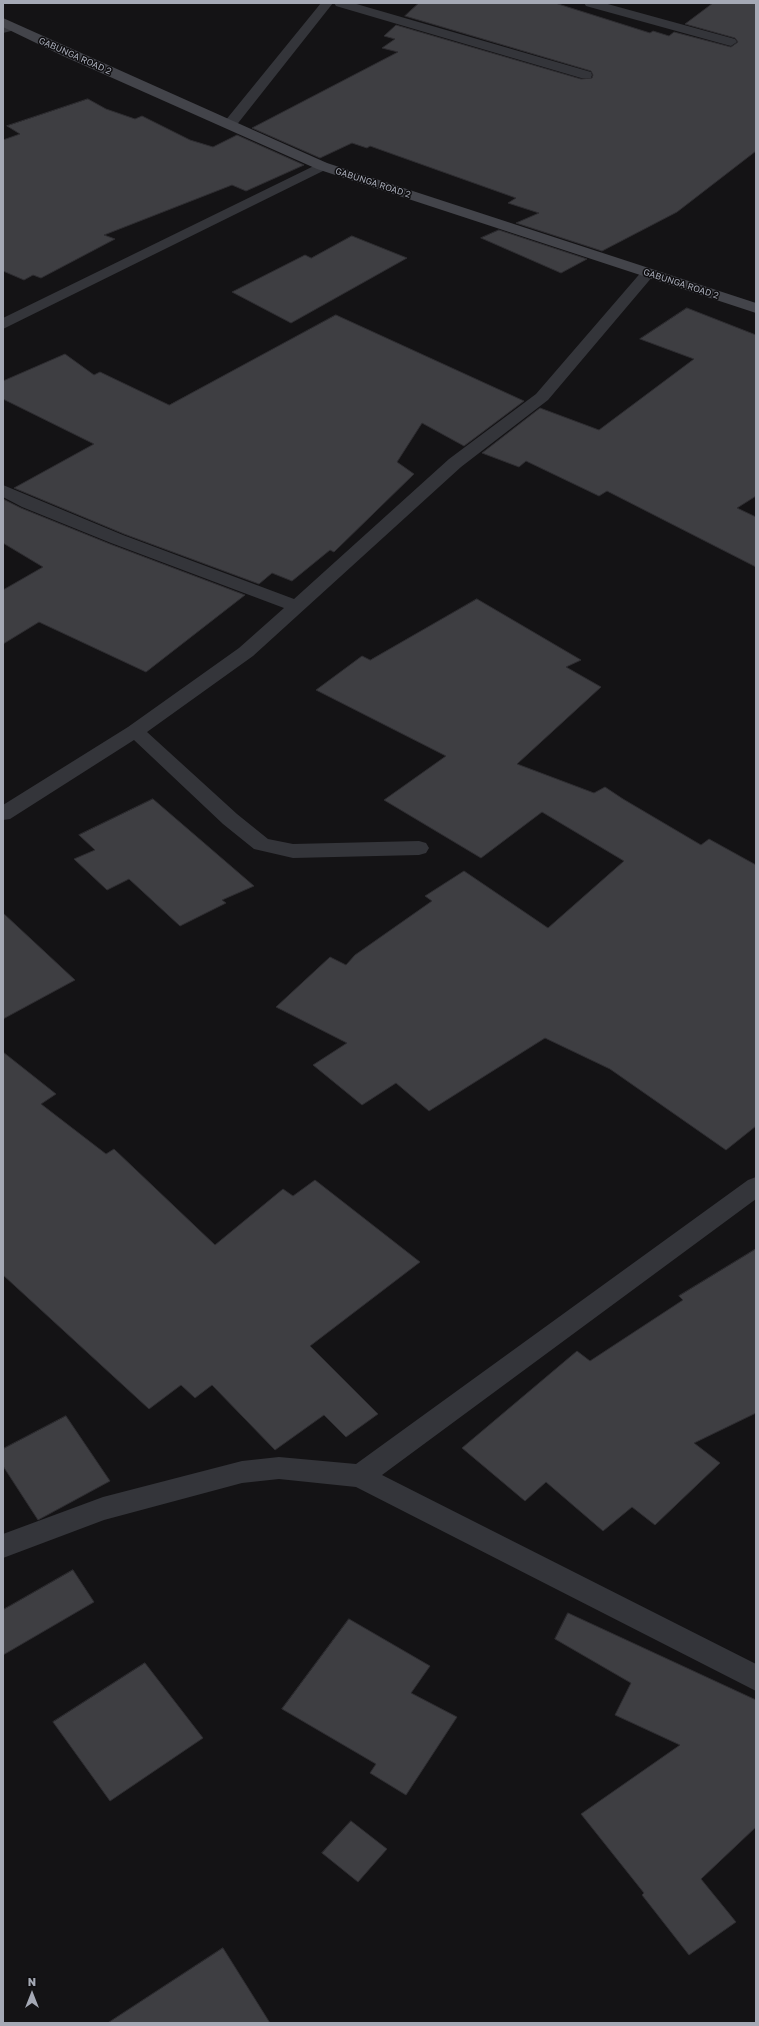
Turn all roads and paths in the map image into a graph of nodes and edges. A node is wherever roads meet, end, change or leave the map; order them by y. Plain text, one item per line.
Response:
1 (327, 3) edge
2 (340, 3) edge
3 (590, 3) edge
4 (6, 26) edge
5 (731, 42) dead end
6 (586, 75) dead end
7 (230, 124) junction
8 (322, 166) junction
9 (648, 273) junction
10 (756, 308) edge
11 (3, 324) edge
12 (3, 490) edge
13 (296, 606) junction
14 (135, 731) junction
15 (3, 814) edge
16 (419, 848) dead end
17 (756, 1186) edge
18 (360, 1476) junction
19 (3, 1546) edge
20 (756, 1678) edge

1 - 7 street
2 - 6 street
3 - 5 street
4 - 7 street, GABUNGA ROAD 2
7 - 8 street, GABUNGA ROAD 2
8 - 9 street, GABUNGA ROAD 2
8 - 11 street
9 - 10 street, GABUNGA ROAD 2
9 - 13 street
12 - 13 street
13 - 14 street
14 - 15 street
14 - 16 street
17 - 18 street
18 - 19 street
18 - 20 street

